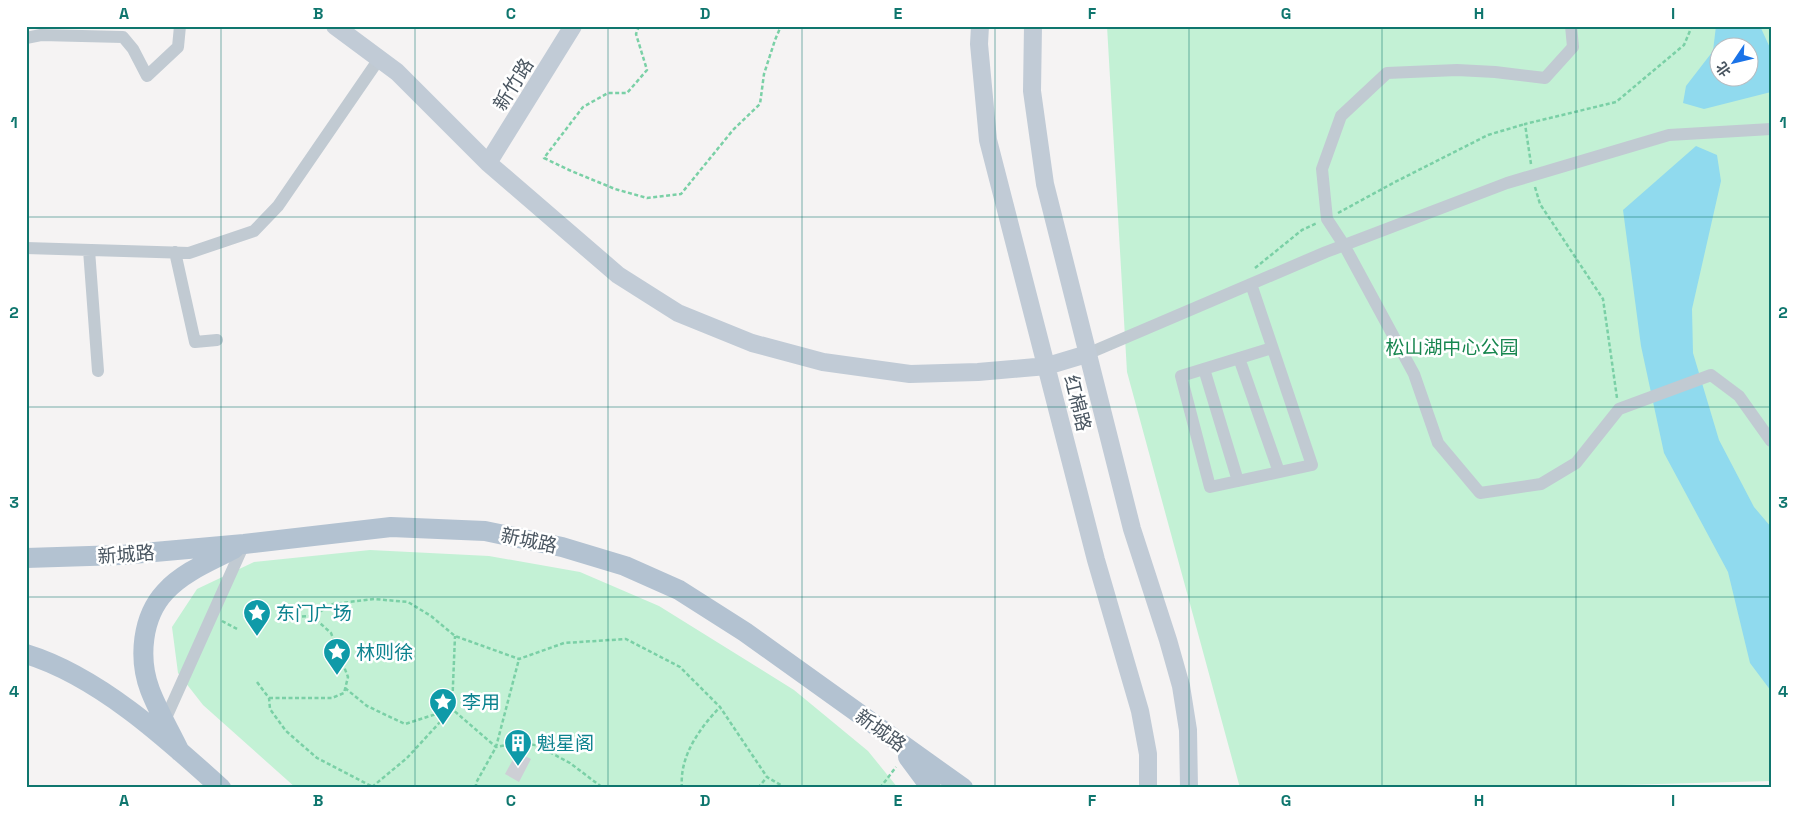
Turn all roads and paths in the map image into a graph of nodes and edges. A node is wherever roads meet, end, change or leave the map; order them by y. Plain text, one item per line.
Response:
1 (180, 26) edge
2 (335, 26) edge
3 (573, 26) edge
4 (639, 26) edge
5 (781, 26) edge
6 (980, 26) edge
7 (1033, 26) edge
8 (1571, 26) edge
9 (1692, 26) edge
10 (26, 38) edge
11 (379, 59) junction
12 (1525, 124) junction
13 (1771, 129) edge
14 (488, 164) junction
15 (1532, 175) junction
16 (1328, 219) junction
17 (1344, 245) junction
18 (26, 248) edge
19 (89, 250) junction
20 (175, 252) junction
21 (1251, 270) dead end
22 (1251, 284) junction
23 (217, 340) dead end
24 (1272, 348) junction
25 (1088, 354) junction
26 (1239, 358) junction
27 (1047, 366) junction
28 (1204, 369) junction
29 (98, 371) dead end
30 (1619, 409) junction
31 (1771, 441) edge
32 (1279, 472) junction
33 (1238, 481) junction
34 (244, 544) junction
35 (26, 558) edge
36 (212, 616) junction
37 (312, 616) junction
38 (289, 617) dead end
39 (239, 630) dead end
40 (455, 636) junction
41 (26, 654) edge
42 (519, 659) junction
43 (257, 682) dead end
44 (345, 688) junction
45 (268, 698) junction
46 (720, 706) junction
47 (452, 709) junction
48 (165, 720) junction
49 (879, 729) junction
50 (496, 748) junction
51 (180, 752) junction
52 (905, 755) junction
53 (767, 777) junction
54 (373, 787) edge
55 (221, 788) edge
56 (476, 788) edge
57 (603, 788) edge
58 (682, 788) edge
59 (758, 788) edge
60 (786, 788) edge
61 (880, 788) edge
62 (931, 788) edge
63 (963, 788) edge
64 (1148, 788) edge
65 (1189, 788) edge

1 - 10 street
2 - 11 main road
3 - 14 main road, 新竹路
4 - 5 path
6 - 27 main road, 红棉路
7 - 25 main road, 红棉路
8 - 16 street
9 - 12 path
11 - 14 main road
11 - 20 street
12 - 15 path
12 - 16 path
13 - 15 street
14 - 27 main road
15 - 17 street
15 - 30 path
16 - 17 street
16 - 21 path
17 - 22 street
17 - 30 street
18 - 19 street
19 - 20 street
19 - 29 street
20 - 23 street
22 - 24 street
22 - 25 street
24 - 26 street
24 - 32 street
25 - 27 main road
25 - 65 main road, 红棉路
26 - 28 street
26 - 32 street
27 - 64 main road, 红棉路
28 - 33 street
28 - 33 street
30 - 31 street
32 - 33 street
34 - 35 main road, 新城路
34 - 36 street
34 - 48 main road
34 - 49 main road, 新城路
36 - 39 path
36 - 48 street
37 - 38 path
37 - 40 path
37 - 44 path
40 - 42 path
40 - 47 path
41 - 51 main road
42 - 46 path
42 - 50 path
43 - 45 path
44 - 45 path
44 - 47 path
45 - 54 path
46 - 53 path
46 - 58 path
47 - 50 path
47 - 54 path
48 - 51 main road
49 - 52 main road
49 - 63 main road, 新城路
50 - 56 path
50 - 57 path
51 - 55 main road
52 - 61 path
52 - 62 main road
53 - 59 path
53 - 60 path

